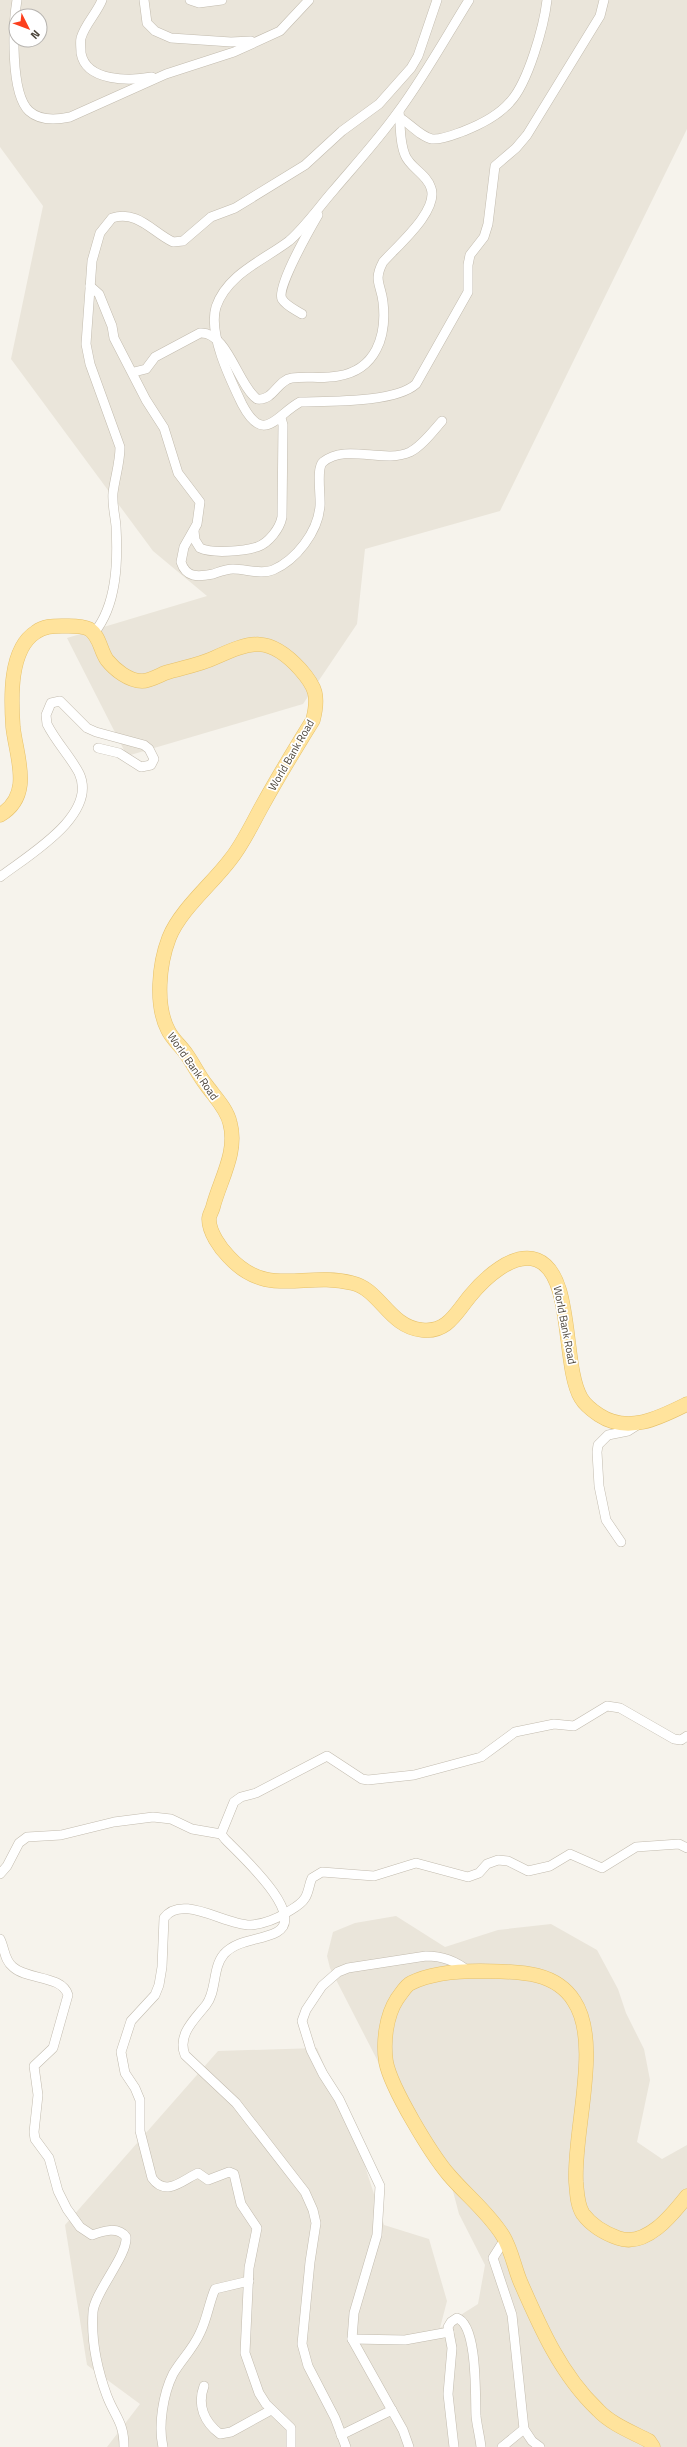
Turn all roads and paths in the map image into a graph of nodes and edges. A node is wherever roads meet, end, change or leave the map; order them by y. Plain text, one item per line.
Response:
1 (18, 0) edge
2 (102, 0) edge
3 (144, 0) edge
4 (190, 0) edge
5 (222, 0) edge
6 (309, 0) edge
7 (437, 0) edge
8 (469, 0) edge
9 (548, 0) edge
10 (604, 0) edge
11 (254, 41) junction
12 (166, 74) junction
13 (399, 115) junction
14 (336, 187) junction
15 (90, 286) junction
16 (302, 314) dead end
17 (217, 341) junction
18 (134, 372) junction
19 (281, 418) junction
20 (442, 421) dead end
21 (194, 531) junction
22 (94, 633) junction
23 (98, 748) dead end
24 (0, 815) edge
25 (0, 877) edge
26 (687, 1404) edge
27 (642, 1423) junction
28 (621, 1542) dead end
29 (687, 1736) edge
30 (221, 1834) junction
31 (687, 1848) edge
32 (0, 1874) edge
33 (286, 1913) junction
34 (0, 1939) edge
35 (468, 1971) junction
36 (687, 2196) edge
37 (505, 2239) junction
38 (249, 2280) junction
39 (449, 2332) junction
40 (352, 2339) junction
41 (204, 2386) dead end
42 (271, 2410) junction
43 (392, 2410) junction
44 (524, 2429) junction
45 (341, 2434) junction
46 (648, 2445) edge
47 (124, 2447) edge
48 (163, 2447) edge
49 (291, 2447) edge
50 (346, 2447) edge
51 (409, 2447) edge
52 (454, 2447) edge
53 (481, 2447) edge
54 (502, 2447) edge
55 (540, 2447) edge

1 - 12 street
2 - 12 street
3 - 11 street
4 - 5 street
6 - 11 street
7 - 15 street
8 - 13 street
9 - 13 street
10 - 19 street
11 - 12 street
13 - 14 street
13 - 17 street
14 - 16 street
14 - 17 street
15 - 18 street
15 - 22 street
17 - 18 street
17 - 19 street
18 - 21 street
19 - 21 street
20 - 21 street
22 - 24 main road
22 - 27 main road, World Bank Road
23 - 25 street
26 - 27 main road, World Bank Road
27 - 28 street
29 - 30 street
30 - 32 street
30 - 33 street
31 - 33 street
33 - 38 street
33 - 45 street
34 - 47 street
35 - 36 main road
35 - 37 main road
35 - 40 street
37 - 44 street
37 - 46 main road
38 - 42 street
38 - 48 street
39 - 40 street
39 - 52 street
39 - 53 street
40 - 43 street
41 - 42 street
42 - 49 street
43 - 45 street
43 - 51 street
44 - 54 street
44 - 55 street
45 - 50 street

